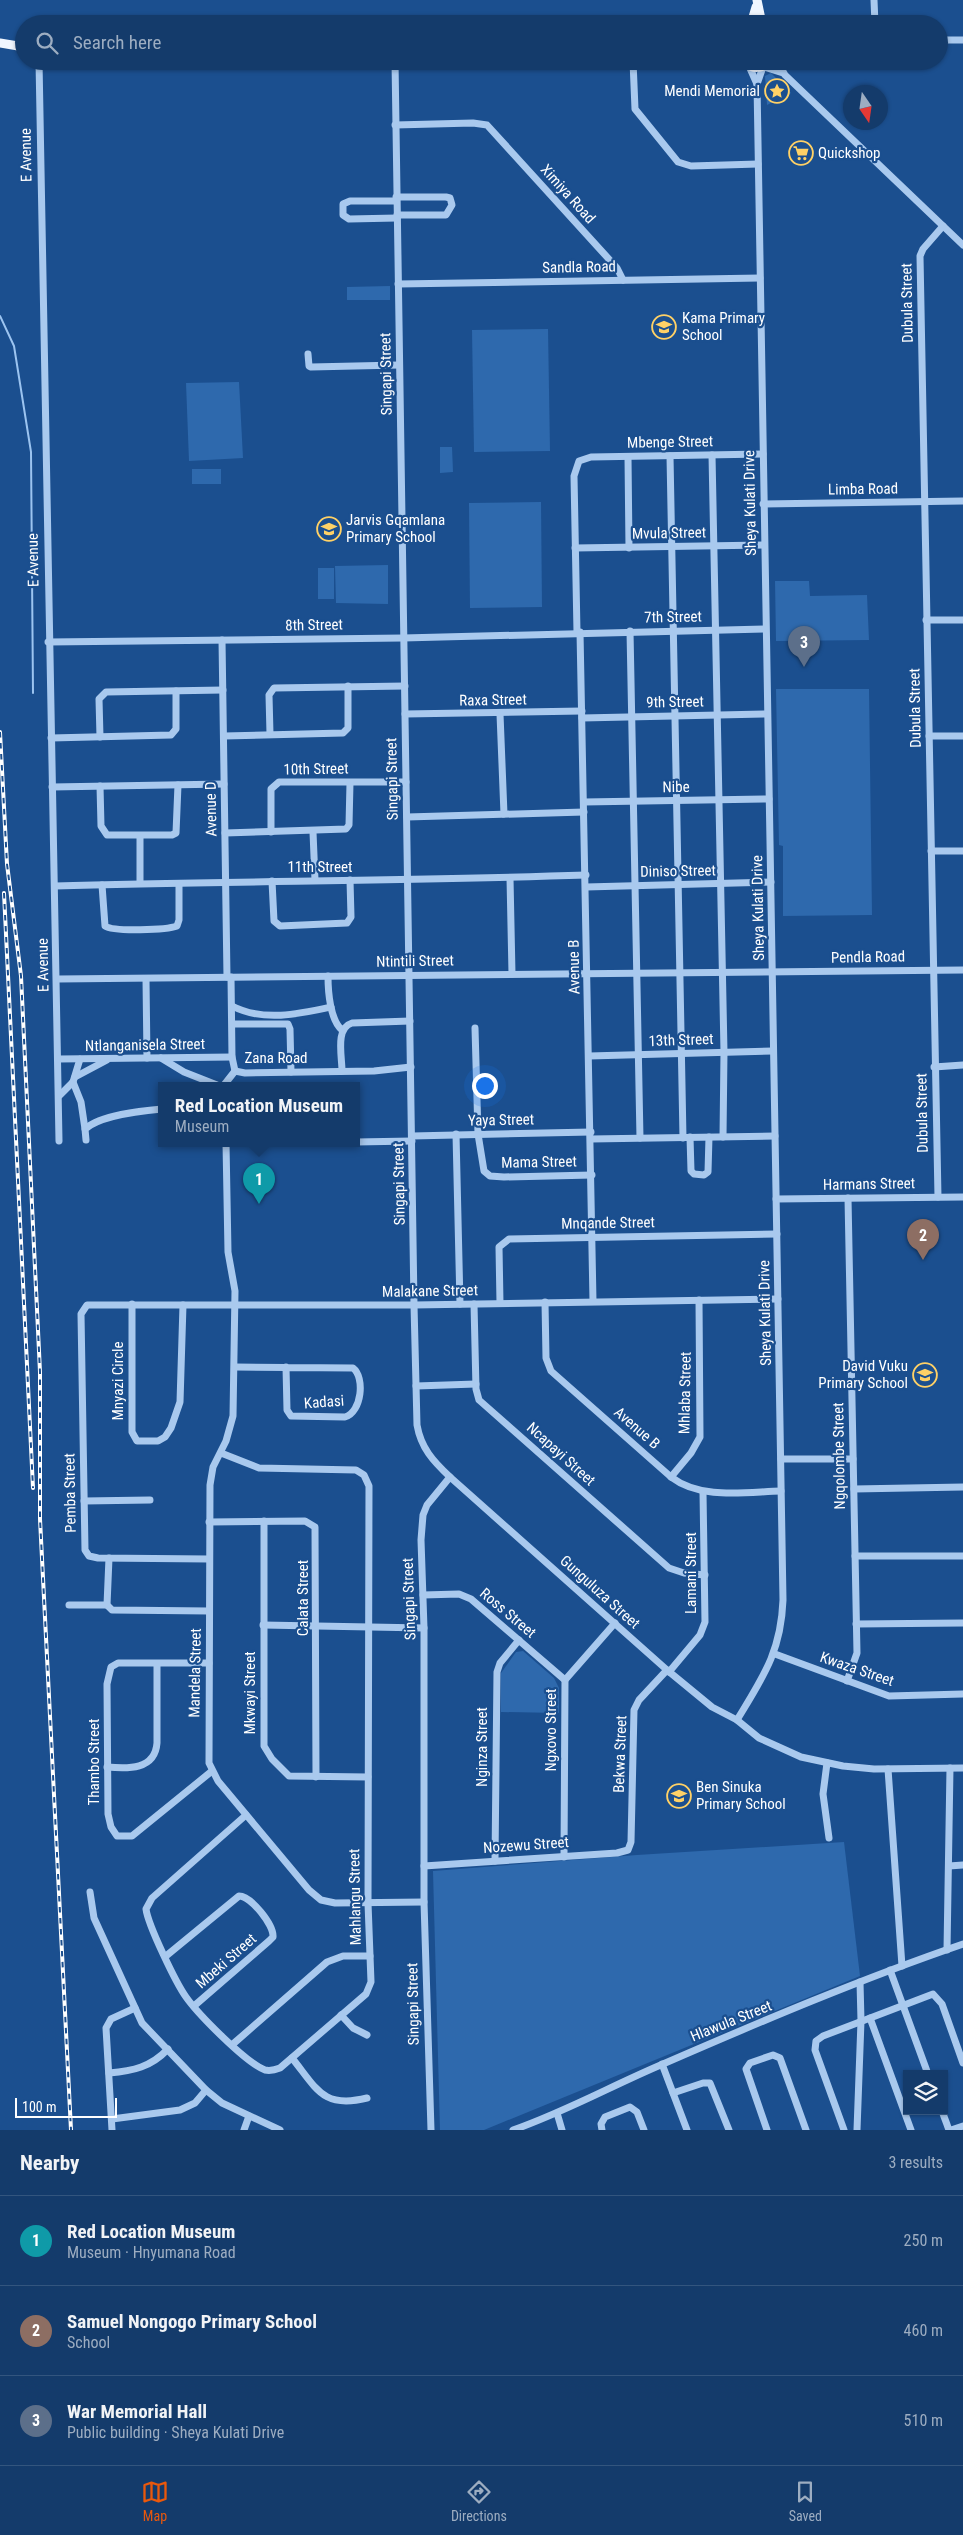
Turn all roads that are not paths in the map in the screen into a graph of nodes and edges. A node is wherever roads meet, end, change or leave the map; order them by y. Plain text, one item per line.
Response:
1 (874, 0) edge
2 (757, 2) edge
3 (753, 15) edge
4 (760, 15) edge
5 (875, 15) edge
6 (948, 40) edge
7 (963, 40) edge
8 (0, 43) edge
9 (15, 46) edge
10 (39, 70) edge
11 (395, 70) edge
12 (633, 70) edge
13 (749, 70) edge
14 (764, 70) edge
15 (777, 70) edge
16 (782, 70) edge
17 (783, 73) junction
18 (757, 84) junction
19 (395, 125) junction
20 (758, 164) junction
21 (396, 199) junction
22 (397, 217) junction
23 (943, 226) junction
24 (963, 246) edge
25 (760, 278) junction
26 (623, 280) junction
27 (398, 284) junction
28 (308, 354) dead end
29 (399, 365) junction
30 (763, 454) junction
31 (712, 455) junction
32 (670, 456) junction
33 (628, 457) junction
34 (578, 462) joint
35 (963, 501) edge
36 (924, 502) junction
37 (763, 504) junction
38 (764, 545) junction
39 (713, 546) junction
40 (673, 547) junction
41 (575, 548) junction
42 (629, 548) junction
43 (926, 620) junction
44 (963, 620) edge
45 (766, 629) junction
46 (673, 630) junction
47 (715, 630) junction
48 (630, 631) junction
49 (578, 632) junction
50 (403, 638) junction
51 (222, 640) junction
52 (48, 642) junction
53 (348, 686) junction
54 (404, 686) junction
55 (223, 690) junction
56 (176, 691) junction
57 (405, 714) junction
58 (500, 714) junction
59 (582, 714) junction
60 (767, 714) junction
61 (718, 715) junction
62 (675, 716) junction
63 (632, 717) junction
64 (270, 734) junction
65 (224, 736) junction
66 (929, 736) junction
67 (963, 736) edge
68 (100, 737) junction
69 (51, 738) junction
70 (350, 782) junction
71 (406, 782) junction
72 (224, 784) junction
73 (178, 785) junction
74 (100, 786) junction
75 (52, 787) junction
76 (769, 799) junction
77 (676, 800) junction
78 (718, 800) junction
79 (633, 801) junction
80 (584, 802) junction
81 (584, 812) junction
82 (504, 814) junction
83 (407, 817) junction
84 (271, 832) junction
85 (313, 832) junction
86 (225, 833) junction
87 (140, 836) junction
88 (963, 851) edge
89 (931, 852) junction
90 (586, 876) junction
91 (510, 878) junction
92 (315, 880) junction
93 (350, 880) junction
94 (408, 880) junction
95 (225, 881) junction
96 (272, 881) junction
97 (771, 882) junction
98 (140, 884) junction
99 (179, 884) junction
100 (721, 884) junction
101 (102, 885) junction
102 (678, 885) junction
103 (55, 886) junction
104 (637, 886) junction
105 (586, 887) junction
106 (932, 970) junction
107 (963, 970) edge
108 (722, 972) junction
109 (773, 972) junction
110 (636, 973) junction
111 (679, 973) junction
112 (512, 974) junction
113 (587, 974) junction
114 (410, 975) junction
115 (328, 976) junction
116 (229, 977) junction
117 (58, 979) junction
118 (146, 979) junction
119 (232, 1006) junction
120 (331, 1007) junction
121 (249, 1013) junction
122 (410, 1021) junction
123 (233, 1024) junction
124 (242, 1024) junction
125 (475, 1028) dead end
126 (342, 1030) junction
127 (724, 1052) junction
128 (773, 1052) junction
129 (681, 1053) junction
130 (639, 1055) junction
131 (589, 1056) junction
132 (232, 1057) junction
133 (147, 1058) junction
134 (160, 1058) junction
135 (59, 1059) junction
136 (80, 1059) junction
137 (108, 1059) junction
138 (963, 1066) edge
139 (411, 1067) junction
140 (934, 1067) junction
141 (235, 1071) junction
142 (342, 1071) junction
143 (291, 1072) junction
144 (74, 1079) junction
145 (209, 1082) edge
146 (226, 1082) edge
147 (60, 1095) junction
148 (158, 1109) edge
149 (85, 1129) junction
150 (456, 1134) junction
151 (478, 1134) junction
152 (591, 1136) junction
153 (775, 1136) junction
154 (686, 1137) junction
155 (709, 1137) junction
156 (722, 1137) junction
157 (412, 1138) junction
158 (640, 1138) junction
159 (86, 1140) dead end
160 (59, 1141) dead end
161 (360, 1142) edge
162 (226, 1147) edge
163 (592, 1175) junction
164 (938, 1197) junction
165 (963, 1197) edge
166 (848, 1198) junction
167 (776, 1199) junction
168 (777, 1234) junction
169 (592, 1237) junction
170 (778, 1299) junction
171 (699, 1300) junction
172 (593, 1301) junction
173 (545, 1302) junction
174 (500, 1303) junction
175 (132, 1304) junction
176 (460, 1304) junction
177 (474, 1304) junction
178 (183, 1305) junction
179 (234, 1305) junction
180 (414, 1305) junction
181 (83, 1307) joint
182 (235, 1366) junction
183 (286, 1367) junction
184 (476, 1384) junction
185 (416, 1386) junction
186 (221, 1453) junction
187 (781, 1459) junction
188 (853, 1459) junction
189 (450, 1477) junction
190 (671, 1477) junction
191 (963, 1487) edge
192 (854, 1489) junction
193 (781, 1491) junction
194 (703, 1492) junction
195 (150, 1500) dead end
196 (84, 1501) junction
197 (264, 1521) junction
198 (209, 1522) junction
199 (855, 1556) junction
200 (963, 1556) edge
201 (108, 1558) junction
202 (209, 1559) junction
203 (705, 1574) junction
204 (423, 1595) junction
205 (69, 1605) dead end
206 (108, 1605) junction
207 (209, 1611) junction
208 (615, 1623) junction
209 (963, 1623) edge
210 (856, 1624) junction
211 (263, 1625) junction
212 (317, 1626) junction
213 (369, 1627) junction
214 (424, 1628) junction
215 (519, 1640) junction
216 (775, 1654) junction
217 (208, 1663) junction
218 (157, 1664) junction
219 (668, 1671) junction
220 (565, 1680) junction
221 (847, 1681) junction
222 (963, 1694) edge
223 (737, 1720) junction
224 (827, 1763) junction
225 (108, 1767) junction
226 (950, 1768) junction
227 (963, 1768) edge
228 (888, 1769) junction
229 (212, 1771) junction
230 (316, 1777) junction
231 (368, 1777) junction
232 (246, 1815) junction
233 (829, 1838) dead end
234 (628, 1850) joint
235 (564, 1857) junction
236 (495, 1861) junction
237 (963, 1865) edge
238 (424, 1866) junction
239 (949, 1866) junction
240 (90, 1892) dead end
241 (424, 1902) junction
242 (368, 1903) junction
243 (963, 1944) edge
244 (946, 1950) junction
245 (166, 1956) junction
246 (370, 1956) junction
247 (902, 1966) junction
248 (890, 1970) junction
249 (860, 1982) junction
250 (903, 2005) junction
251 (194, 2006) junction
252 (135, 2008) junction
253 (341, 2015) junction
254 (870, 2018) junction
255 (861, 2021) junction
256 (367, 2036) dead end
257 (233, 2044) junction
258 (168, 2049) junction
259 (292, 2058) junction
260 (963, 2063) edge
261 (662, 2064) junction
262 (927, 2070) edge
263 (109, 2073) junction
264 (206, 2090) junction
265 (674, 2093) junction
266 (367, 2098) dead end
267 (556, 2113) junction
268 (944, 2115) edge
269 (249, 2116) junction
270 (112, 2119) junction
271 (963, 2126) edge
272 (112, 2130) edge
273 (244, 2130) edge
274 (280, 2130) edge
275 (431, 2130) edge
276 (514, 2130) edge
277 (562, 2130) edge
278 (602, 2130) edge
279 (644, 2130) edge
280 (687, 2130) edge
281 (729, 2130) edge
282 (767, 2130) edge
283 (806, 2130) edge
284 (844, 2130) edge
285 (857, 2130) edge
286 (911, 2130) edge
287 (950, 2130) edge

1 - 5 street
2 - 3 main road
2 - 4 main road
6 - 7 street
8 - 9 main road
10 - 52 street, E Avenue
11 - 19 street, Singapi Street
12 - 20 street
13 - 18 street, Sheya Kulati Drive
14 - 18 street, Sheya Kulati Drive
15 - 17 street
16 - 17 street
17 - 23 street
18 - 20 street, Sheya Kulati Drive
19 - 21 street, Singapi Street
19 - 26 street, Ximiya Road
20 - 25 street, Sheya Kulati Drive
21 - 22 street, Singapi Street
21 - 22 street
21 - 22 street
22 - 27 street, Singapi Street
23 - 24 street
23 - 36 street, Dubula Street
25 - 26 street, Sandla Road
25 - 30 street, Sheya Kulati Drive
26 - 27 street, Sandla Road
27 - 29 street, Singapi Street
28 - 29 street
29 - 50 street, Singapi Street
30 - 31 street, Mbenge Street
30 - 37 street, Sheya Kulati Drive
31 - 32 street, Mbenge Street
31 - 39 street
32 - 33 street, Mbenge Street
32 - 40 street
33 - 34 street, Mbenge Street
33 - 42 street
34 - 41 street, Avenue B
35 - 36 street, Limba Road
36 - 37 street, Limba Road
36 - 43 street, Dubula Street
37 - 38 street, Sheya Kulati Drive
38 - 39 street, Mvula Street
38 - 45 street, Sheya Kulati Drive
39 - 40 street, Mvula Street
39 - 47 street
40 - 42 street, Mvula Street
40 - 46 street
41 - 42 street, Mvula Street
41 - 49 street, Avenue B
43 - 44 street
43 - 66 street, Dubula Street
45 - 47 street, 7th Street
45 - 60 street, Sheya Kulati Drive
46 - 47 street, 7th Street
46 - 48 street, 7th Street
46 - 62 street
47 - 61 street
48 - 49 street, 7th Street
48 - 63 street
49 - 50 street, 8th Street
49 - 59 street, Avenue B
50 - 51 street, 8th Street
50 - 54 street, Singapi Street
51 - 52 street, 8th Street
51 - 55 street, Avenue D
52 - 69 street, E Avenue
53 - 54 street
53 - 64 street
53 - 64 street
54 - 57 street, Singapi Street
55 - 56 street
55 - 65 street, Avenue D
56 - 68 street
56 - 68 street
57 - 58 street, Raxa Street
57 - 71 street, Singapi Street
58 - 59 street, Raxa Street
58 - 82 street
59 - 63 street, 9th Street
59 - 80 street, Avenue B
60 - 61 street, 9th Street
60 - 76 street, Sheya Kulati Drive
61 - 62 street, 9th Street
61 - 78 street
62 - 63 street, 9th Street
62 - 77 street
63 - 79 street
64 - 65 street
65 - 72 street, Avenue D
66 - 67 street
66 - 89 street, Dubula Street
68 - 69 street
69 - 75 street, E Avenue
70 - 71 street, 10th Street
70 - 84 street, 10th Street
70 - 85 street
71 - 83 street, Singapi Street
72 - 73 street
72 - 86 street, Avenue D
73 - 74 street
73 - 87 street
74 - 75 street
74 - 87 street
75 - 103 street, E Avenue
76 - 78 street, Nibe
76 - 97 street, Sheya Kulati Drive
77 - 78 street, Nibe
77 - 79 street, Nibe
77 - 102 street
78 - 100 street
79 - 80 street, Nibe
79 - 104 street
80 - 81 street, Avenue B
81 - 82 street
81 - 90 street, Avenue B
82 - 83 street
83 - 94 street, Singapi Street
84 - 85 street
84 - 86 street
85 - 92 street
86 - 95 street, Avenue D
87 - 98 street
88 - 89 street
89 - 106 street, Dubula Street
90 - 91 street, 11th Street
90 - 105 street, Avenue B
91 - 94 street, 11th Street
91 - 112 street
92 - 93 street, 11th Street
92 - 96 street, 11th Street
93 - 94 street, 11th Street
93 - 96 street
94 - 114 street, Singapi Street
95 - 96 street, 11th Street
95 - 99 street, 11th Street
95 - 116 street, Avenue D
97 - 100 street, Diniso Street
97 - 109 street, Sheya Kulati Drive
98 - 99 street, 11th Street
98 - 101 street, 11th Street
99 - 101 street
100 - 102 street, Diniso Street
100 - 108 street
101 - 103 street, 11th Street
102 - 104 street, Diniso Street
102 - 111 street
103 - 117 street, E Avenue
104 - 105 street, Diniso Street
104 - 110 street
105 - 113 street, Avenue B
106 - 107 street, Pendla Road
106 - 109 street, Pendla Road
106 - 140 street, Dubula Street
108 - 109 street, Ntintili Street
108 - 111 street, Ntintili Street
108 - 127 street
109 - 128 street, Sheya Kulati Drive
110 - 111 street, Ntintili Street
110 - 113 street, Ntintili Street
110 - 130 street
111 - 129 street
112 - 113 street, Ntintili Street
112 - 114 street, Ntintili Street
113 - 131 street, Avenue B
114 - 115 street, Ntintili Street
114 - 122 street, Singapi Street
115 - 116 street, Ntintili Street
115 - 120 street
116 - 118 street, Ntintili Street
116 - 119 street, Zana Road
117 - 118 street, Ntintili Street
117 - 135 street, E Avenue
118 - 133 street
119 - 121 street
119 - 123 street, Zana Road
120 - 121 street
120 - 126 street
121 - 124 street
122 - 126 street
122 - 139 street, Singapi Street
123 - 124 street
123 - 132 street, Zana Road
124 - 143 street
125 - 151 street, Mama Street
126 - 142 street
127 - 128 street, 13th Street
127 - 129 street, 13th Street
127 - 156 street
128 - 153 street, Sheya Kulati Drive
129 - 130 street, 13th Street
129 - 154 street
130 - 131 street, 13th Street
130 - 158 street
131 - 152 street, Avenue B
132 - 134 street, Ntlanganisela Street
132 - 141 street, Zana Road
133 - 134 street, Ntlanganisela Street
133 - 137 street, Ntlanganisela Street
134 - 145 street
135 - 136 street, Ntlanganisela Street
135 - 147 street, E Avenue
136 - 137 street, Ntlanganisela Street
136 - 144 street
137 - 144 street
138 - 140 street
139 - 142 street, Zana Road
139 - 157 street, Singapi Street
140 - 164 street, Dubula Street
141 - 143 street, Zana Road
141 - 146 street
142 - 143 street, Zana Road
144 - 147 street
144 - 149 street
147 - 160 street, E Avenue
148 - 149 street
149 - 159 street
150 - 151 street, Yaya Street
150 - 157 street, Yaya Street
150 - 176 street
151 - 152 street, Yaya Street
151 - 163 street, Mama Street
152 - 158 street, Yaya Street
152 - 163 street, Avenue B
153 - 156 street, Yaya Street
153 - 167 street, Sheya Kulati Drive
154 - 155 street, Yaya Street
154 - 155 street
154 - 158 street, Yaya Street
155 - 156 street, Yaya Street
157 - 161 street, Yaya Street
157 - 180 street, Singapi Street
162 - 179 street, Mandela Street
163 - 169 street, Avenue B
164 - 165 street, Harmans Street
164 - 166 street, Harmans Street
166 - 167 street, Harmans Street
166 - 188 street, Ngqolombe Street
167 - 168 street, Sheya Kulati Drive
168 - 169 street, Mnqande Street
168 - 170 street, Sheya Kulati Drive
169 - 172 street, Avenue B
169 - 174 street, Mnqande Street
170 - 171 street, Malakane Street
170 - 187 street, Sheya Kulati Drive
171 - 172 street, Malakane Street
171 - 190 street, Mhlaba Street
172 - 173 street, Malakane Street
173 - 174 street, Malakane Street
173 - 190 street, Avenue B
174 - 177 street, Malakane Street
175 - 178 street, Malakane Street
175 - 178 street, Mnyazi Circle
175 - 181 street, Malakane Street
176 - 177 street, Malakane Street
176 - 180 street, Malakane Street
177 - 184 street, Ncapayi Street
178 - 179 street, Malakane Street
179 - 180 street, Malakane Street
179 - 182 street, Mandela Street
180 - 185 street, Singapi Street
181 - 196 street, Pemba Street
182 - 183 street, Kadasi
182 - 186 street, Mandela Street
183 - 183 street, Kadasi
184 - 185 street
184 - 203 street, Ncapayi Street
185 - 189 street, Singapi Street
186 - 198 street, Mandela Street
186 - 213 street, Mahlangu Street
187 - 188 street
187 - 193 street, Sheya Kulati Drive
188 - 192 street, Ngqolombe Street
189 - 204 street, Singapi Street
189 - 208 street, Gunguluza Street
190 - 194 street, Avenue B
191 - 192 street
192 - 199 street, Ngqolombe Street
193 - 194 street, Avenue B
193 - 216 street, Sheya Kulati Drive
194 - 203 street, Lamani Street
195 - 196 street
196 - 201 street, Pemba Street
197 - 198 street, Calata Street
197 - 211 street, Mkwayi Street
197 - 212 street, Calata Street
198 - 202 street, Mandela Street
199 - 200 street
199 - 210 street, Ngqolombe Street
201 - 202 street, Pemba Street
201 - 206 street
202 - 207 street, Mandela Street
203 - 219 street, Lamani Street
204 - 214 street, Singapi Street
204 - 215 street, Ross Street
205 - 206 street
206 - 207 street
207 - 217 street, Mandela Street
208 - 219 street, Gunguluza Street
208 - 220 street, Ngxovo Street
209 - 210 street
210 - 221 street, Ngqolombe Street
211 - 212 street
211 - 230 street, Mkwayi Street
212 - 213 street
212 - 230 street, Calata Street
213 - 214 street
213 - 231 street, Mahlangu Street
214 - 238 street, Singapi Street
215 - 220 street, Ross Street
215 - 236 street, Nginza Street
216 - 221 street, Kwaza Street
216 - 223 street, Sheya Kulati Drive
217 - 218 street, Thambo Street
217 - 229 street, Mandela Street
218 - 225 street
218 - 225 street, Thambo Street
219 - 223 street, Gunguluza Street
219 - 234 street, Bekwa Street
220 - 235 street, Ngxovo Street
221 - 222 street, Kwaza Street
223 - 224 street, Gunguluza Street
224 - 228 street, Gunguluza Street
224 - 233 street
225 - 229 street, Thambo Street
226 - 227 street, Gunguluza Street
226 - 228 street, Gunguluza Street
226 - 239 street
228 - 247 street
229 - 232 street, Mandela Street
230 - 231 street, Mkwayi Street
231 - 242 street, Mahlangu Street
232 - 242 street, Mandela Street
232 - 245 street, Mahlangu Street
234 - 235 street, Nozewu Street
235 - 236 street, Nozewu Street
236 - 238 street, Nozewu Street
237 - 239 street
238 - 241 street, Singapi Street
239 - 244 street
240 - 252 street
241 - 242 street, Mandela Street
241 - 275 street, Singapi Street
242 - 246 street, Mahlangu Street
243 - 244 street, Hlawula Street
244 - 247 street, Hlawula Street
245 - 251 street, Mahlangu Street
245 - 251 street, Mbeki Street
246 - 253 street, Mahlangu Street
246 - 257 street
247 - 248 street, Hlawula Street
248 - 249 street, Hlawula Street
248 - 250 street
249 - 255 street
249 - 261 street, Hlawula Street
250 - 254 street
250 - 260 street
250 - 262 street
251 - 257 street, Mahlangu Street
252 - 258 street
252 - 263 street
253 - 256 street
253 - 259 street, Mahlangu Street
254 - 255 street
254 - 286 street
255 - 284 street
255 - 285 street
257 - 259 street, Mahlangu Street
258 - 263 street
258 - 264 street
259 - 266 street
261 - 265 street
261 - 267 street, Hlawula Street
263 - 270 street
264 - 269 street
264 - 270 street
265 - 280 street
265 - 281 street
267 - 276 street, Hlawula Street
267 - 277 street
268 - 287 street
269 - 273 street
269 - 274 street
270 - 272 street
271 - 287 street
278 - 279 street
282 - 283 street

